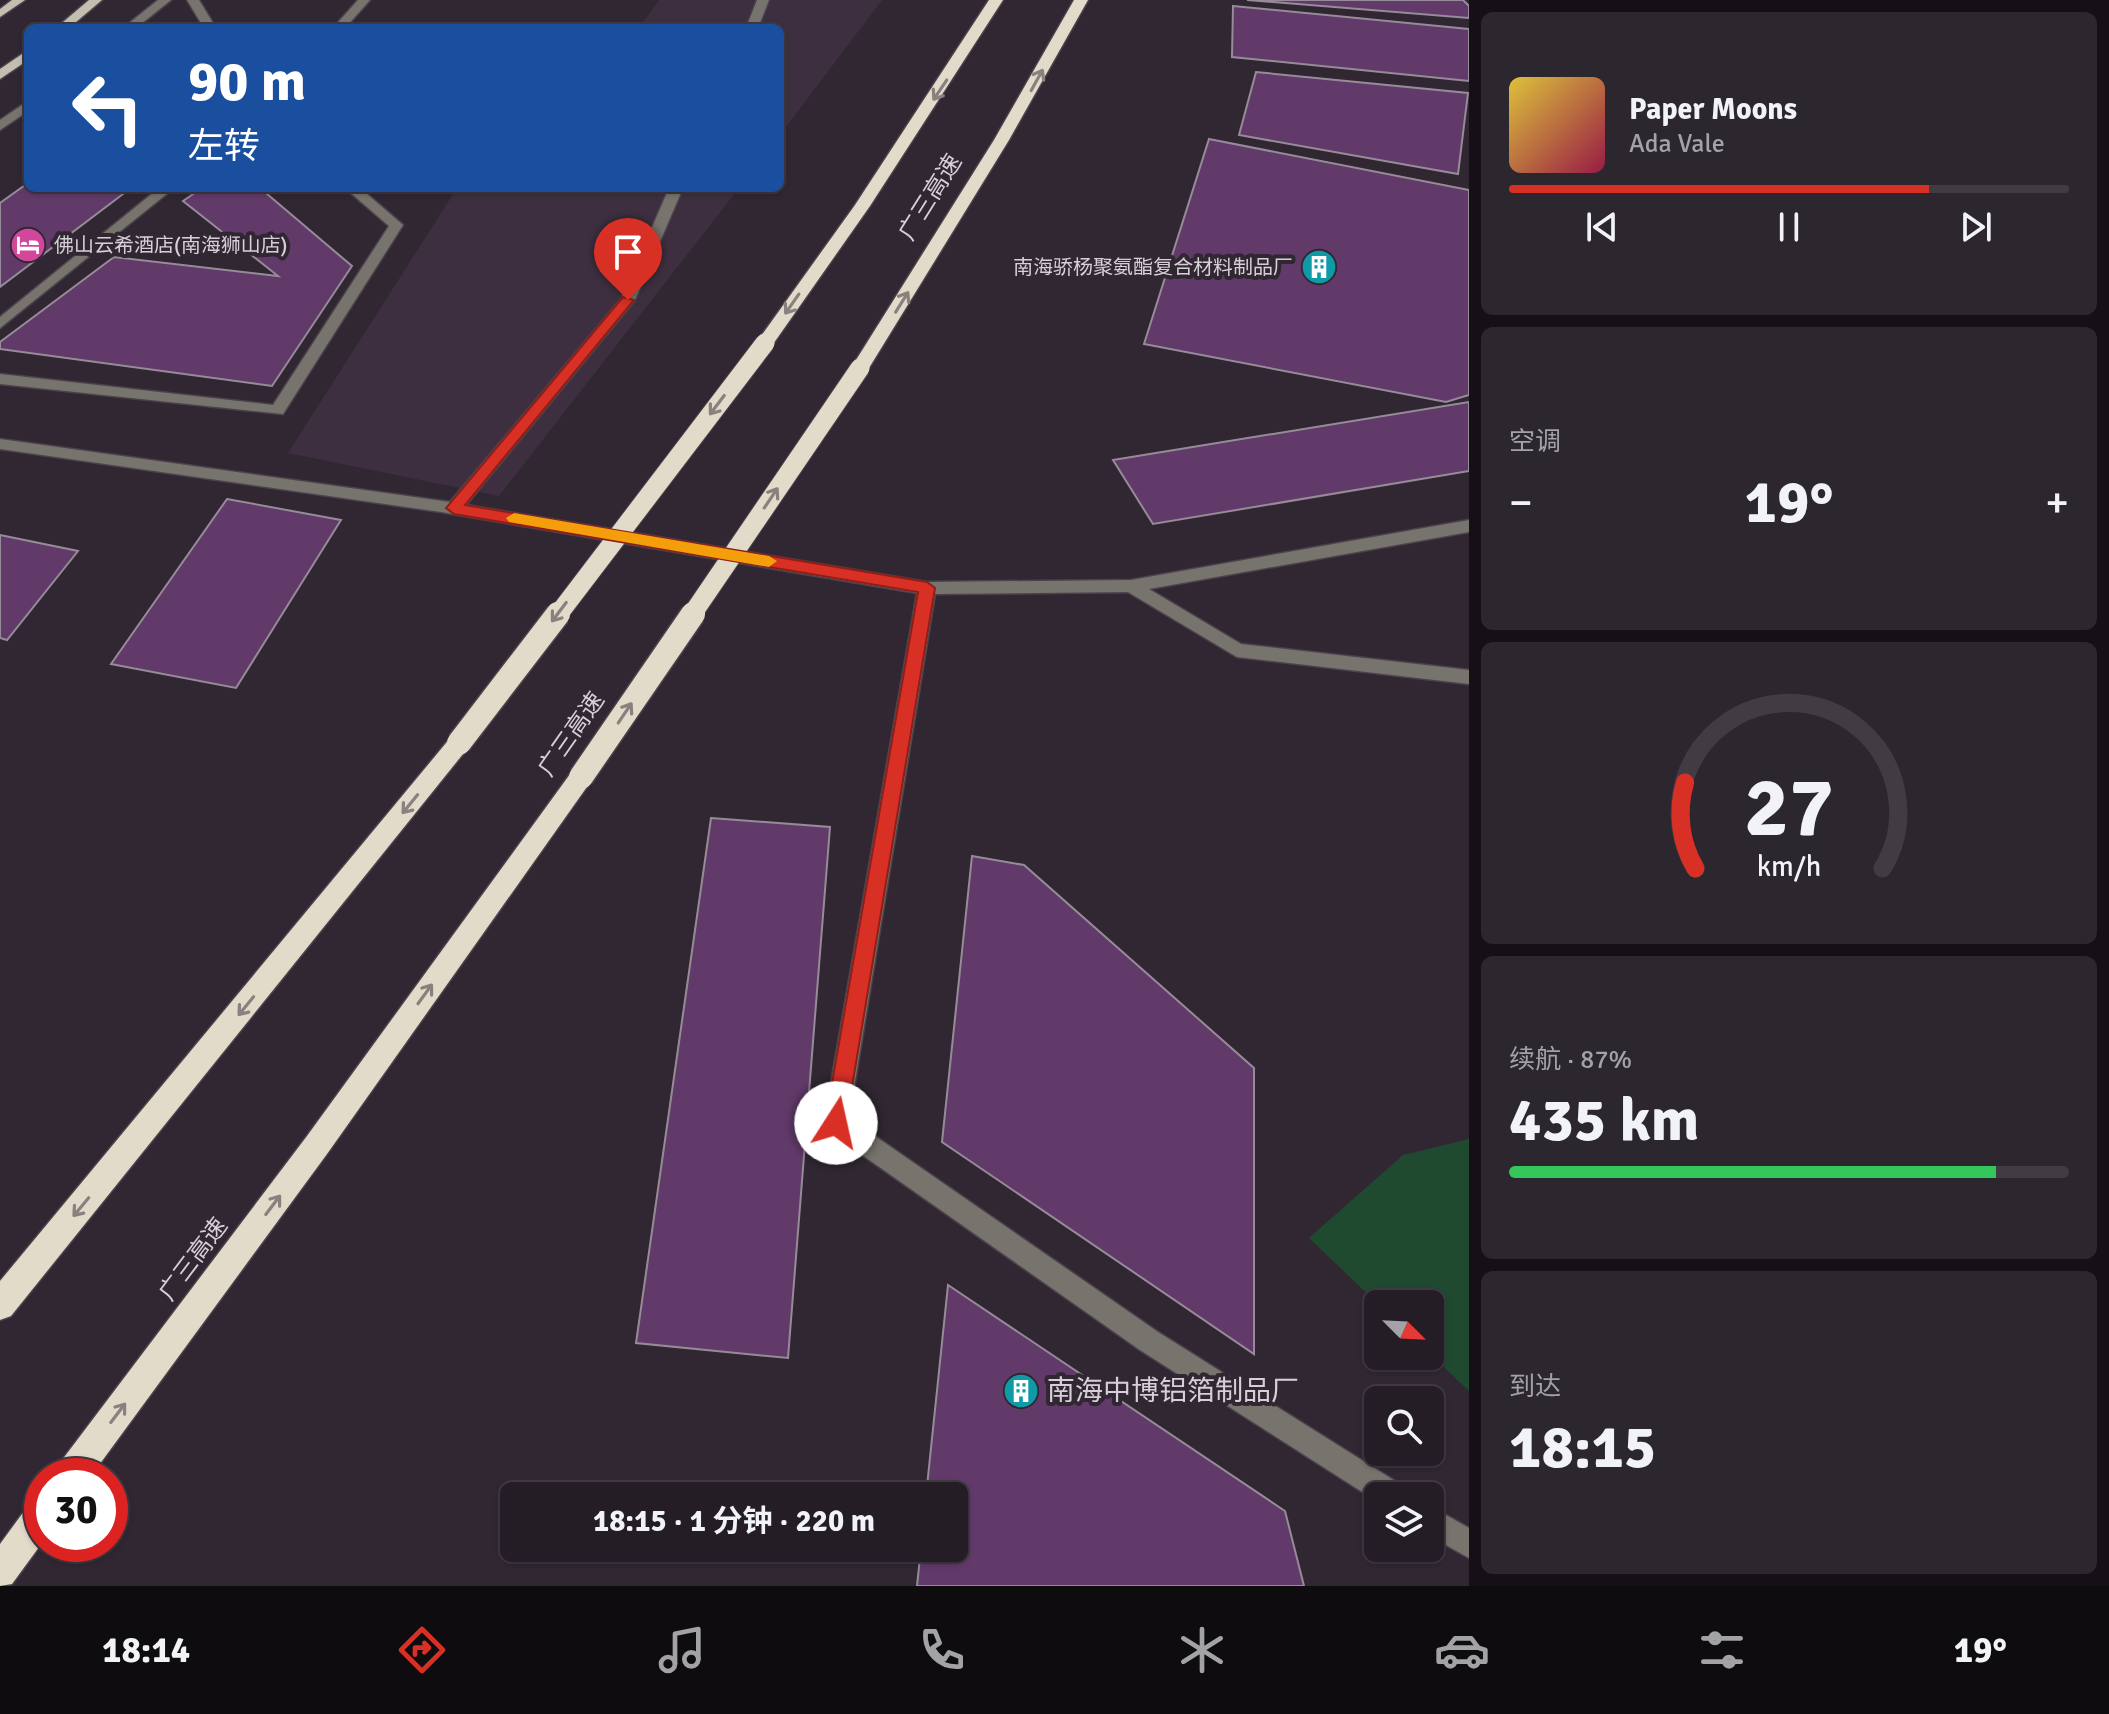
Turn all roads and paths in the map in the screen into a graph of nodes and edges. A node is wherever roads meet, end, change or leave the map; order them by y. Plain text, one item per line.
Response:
1 (19, 0) edge
2 (96, 0) edge
3 (165, 0) edge
4 (193, 0) edge
5 (364, 0) edge
6 (763, 0) edge
7 (996, 0) edge
8 (1081, 0) edge
9 (0, 14) edge
10 (67, 24) edge
11 (134, 24) edge
12 (208, 24) edge
13 (343, 24) edge
14 (754, 24) edge
15 (24, 57) edge
16 (0, 75) edge
17 (24, 108) edge
18 (0, 126) edge
19 (162, 192) edge
20 (357, 192) edge
21 (674, 192) edge
22 (0, 324) edge
23 (0, 379) edge
24 (0, 444) edge
25 (454, 508) junction
26 (1469, 526) edge
27 (1131, 586) junction
28 (927, 588) junction
29 (1469, 677) edge
30 (0, 1305) edge
31 (84, 1458) edge
32 (1371, 1482) edge
33 (1444, 1529) edge
34 (24, 1539) edge
35 (1469, 1544) edge
36 (0, 1572) edge

1 - 9 main road
2 - 10 main road
3 - 11 street
4 - 12 street
5 - 13 street
6 - 14 street
7 -> 30 highway, 广三高速, bridge
31 -> 8 highway, 广三高速, bridge
15 - 16 main road
17 - 18 street
19 - 22 street
20 - 23 street
21 - 25 street
24 - 25 street
25 - 28 street
26 - 27 street
27 - 28 street
27 - 29 street
28 - 32 street
33 - 35 street
34 - 36 highway

